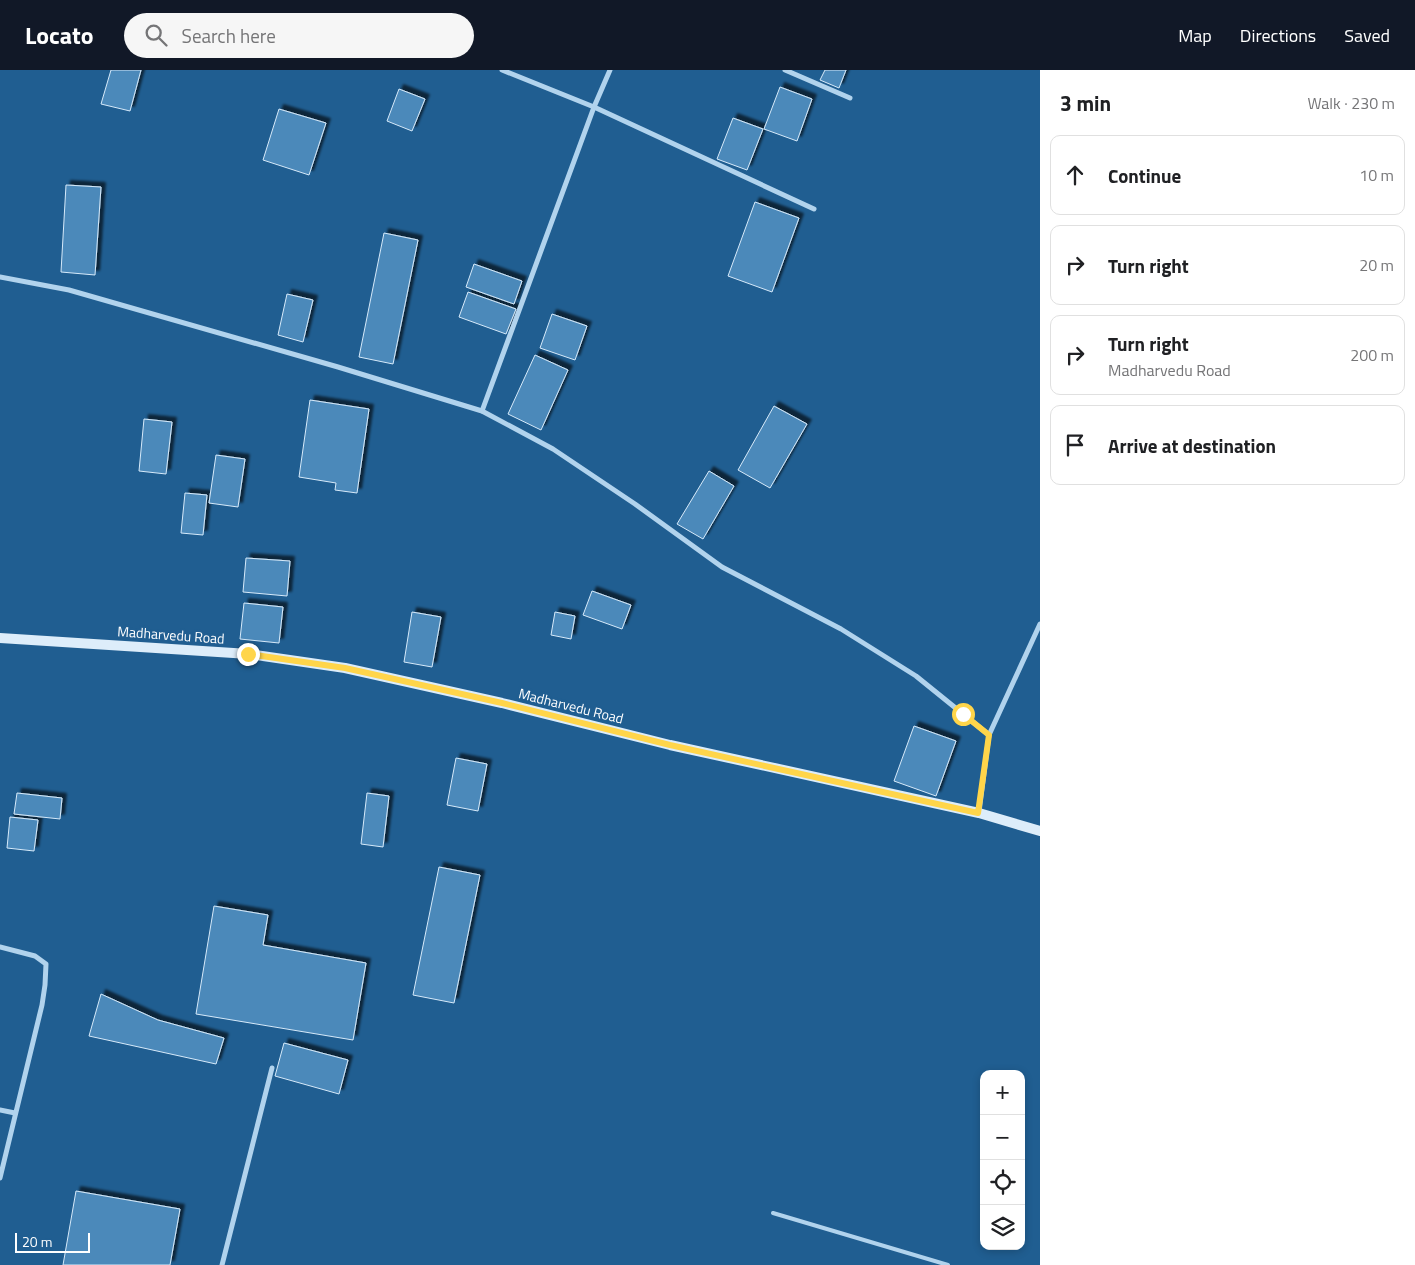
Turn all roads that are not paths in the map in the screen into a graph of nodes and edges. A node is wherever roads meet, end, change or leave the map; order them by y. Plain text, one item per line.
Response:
1 (502, 70) edge
2 (610, 70) edge
3 (785, 70) edge
4 (850, 98) dead end
5 (594, 107) junction
6 (814, 210) dead end
7 (0, 277) edge
8 (482, 411) junction
9 (1039, 628) edge
10 (0, 638) edge
11 (989, 735) junction
12 (978, 813) junction
13 (1040, 831) edge
14 (0, 947) edge
15 (272, 1068) dead end
16 (0, 1110) edge
17 (15, 1113) junction
18 (0, 1178) edge
19 (773, 1213) dead end
20 (222, 1265) edge
21 (948, 1265) edge

1 - 5 street
2 - 5 street
3 - 4 street
5 - 6 street
5 - 8 street
7 - 8 street
8 - 11 street
9 - 11 street
10 - 12 street, Madharvedu Road
11 - 12 street
12 - 13 street, Madharvedu Road
14 - 17 street
15 - 20 street
16 - 17 street
17 - 18 street
19 - 21 lane

